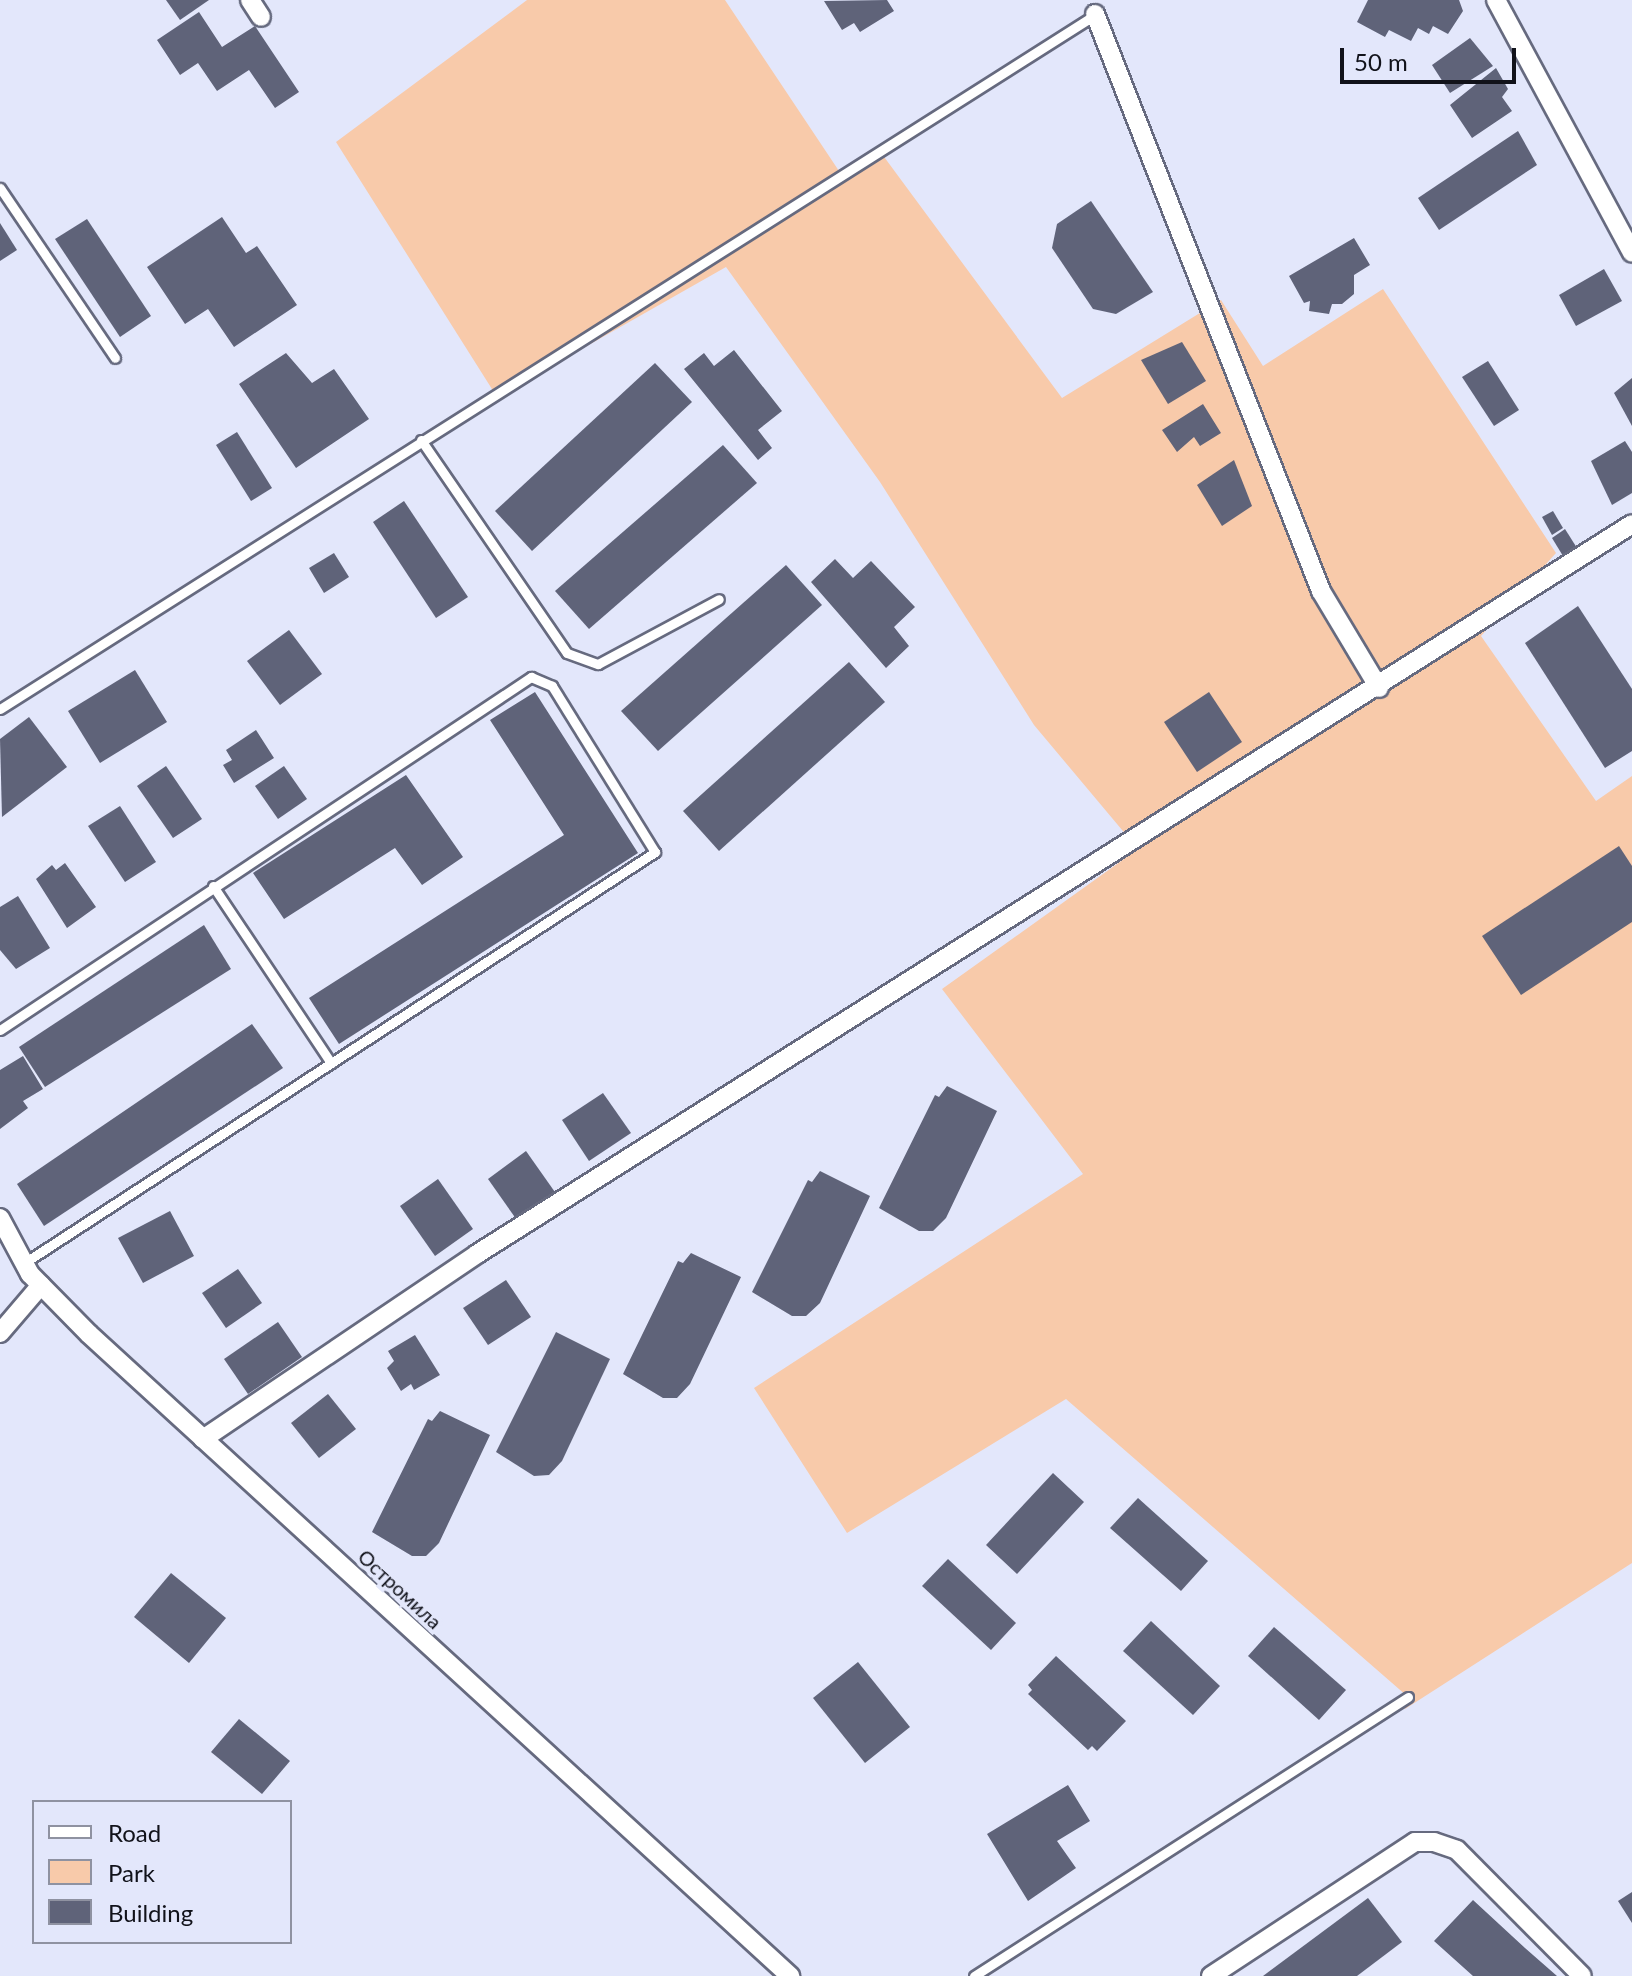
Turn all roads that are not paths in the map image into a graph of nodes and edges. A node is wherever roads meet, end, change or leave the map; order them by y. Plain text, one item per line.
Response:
1 (250, 0) edge
2 (1496, 0) edge
3 (1095, 14) joint
4 (261, 17) dead end
5 (0, 188) edge
6 (1632, 253) edge
7 (115, 358) dead end
8 (421, 440) junction
9 (1632, 524) edge
10 (719, 599) dead end
11 (1379, 688) junction
12 (0, 709) edge
13 (213, 886) junction
14 (0, 1030) edge
15 (331, 1063) junction
16 (0, 1218) edge
17 (24, 1263) junction
18 (41, 1285) junction
19 (0, 1333) edge
20 (203, 1439) junction
21 (1408, 1697) dead end
22 (790, 1976) edge
23 (974, 1976) edge
24 (1211, 1976) edge
25 (1582, 1976) edge

1 - 4 street
2 - 6 street
3 - 8 lane
3 - 11 street
5 - 7 lane
8 - 10 lane
8 - 12 lane
9 - 11 street
11 - 20 street
13 - 14 lane
13 - 15 lane
13 - 15 lane
15 - 17 lane
16 - 17 street, Остромила
17 - 18 street, Остромила
18 - 19 street
18 - 20 street, Остромила
20 - 22 street, Остромила
21 - 23 lane
24 - 25 street

